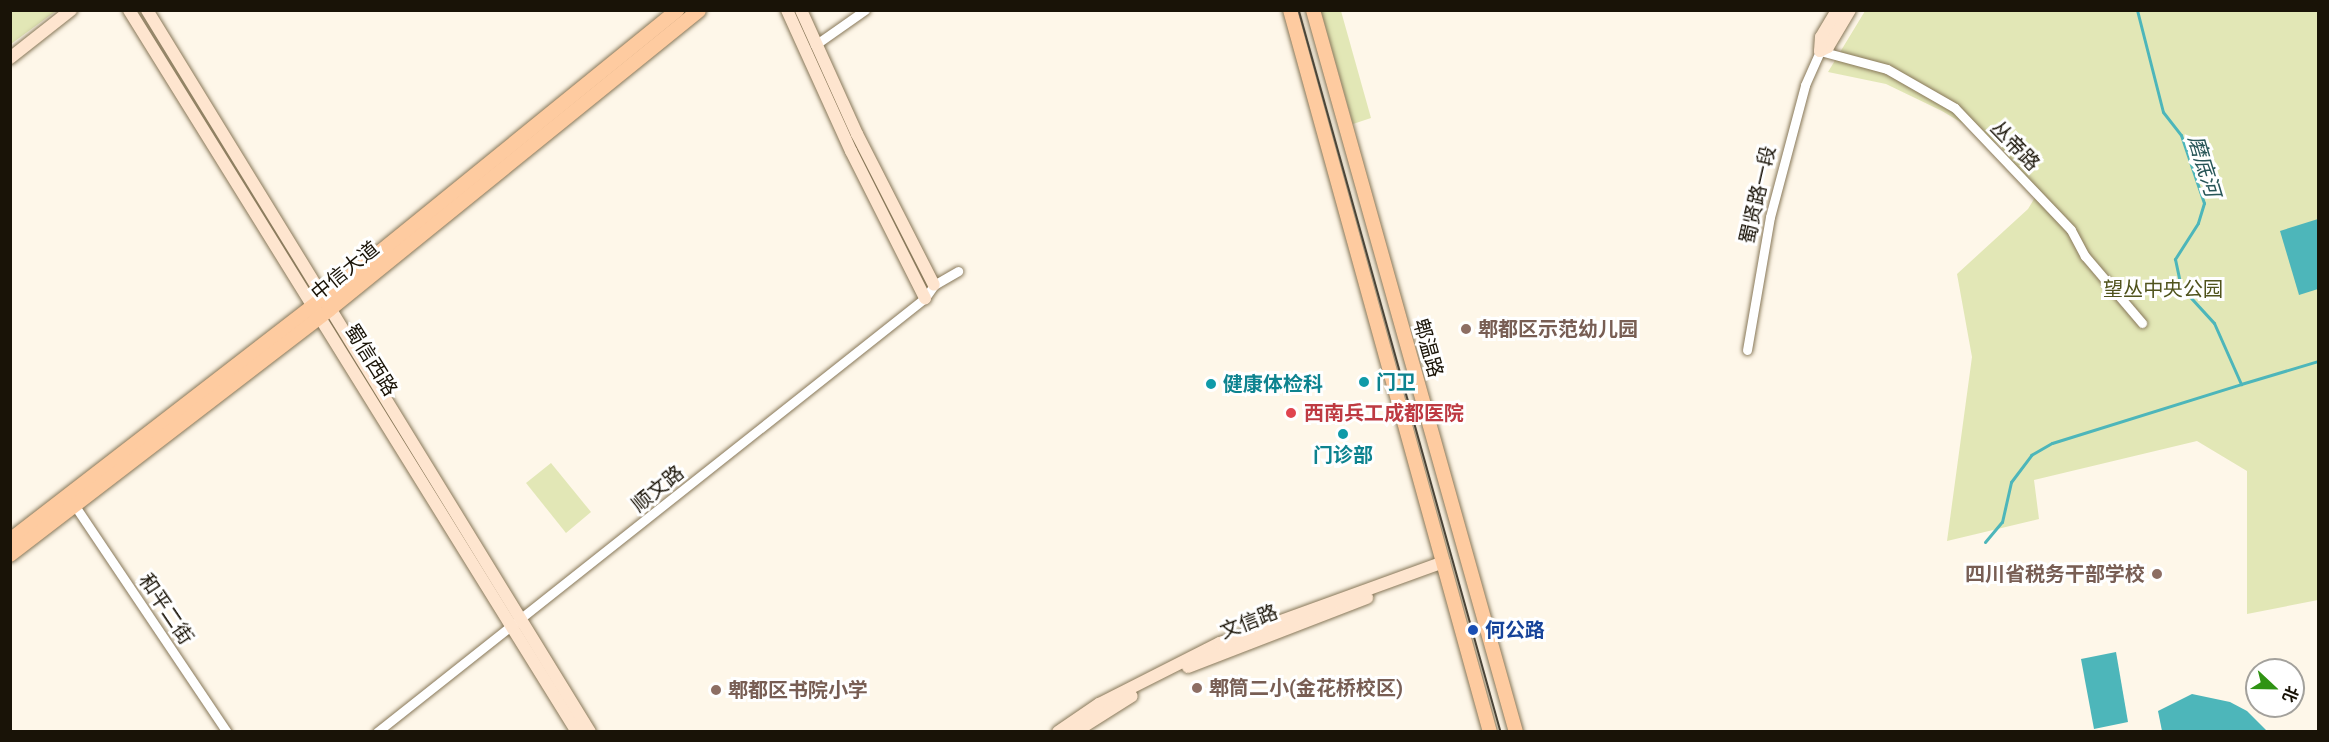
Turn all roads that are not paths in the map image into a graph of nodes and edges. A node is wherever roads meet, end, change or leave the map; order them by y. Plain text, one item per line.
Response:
1 (71, 10) edge
2 (129, 10) edge
3 (147, 10) edge
4 (677, 10) edge
5 (699, 10) edge
6 (787, 10) edge
7 (801, 10) edge
8 (866, 10) edge
9 (1290, 10) edge
10 (1312, 10) edge
11 (1837, 10) edge
12 (1850, 10) edge
13 (815, 45) junction
14 (1820, 51) junction
15 (10, 58) edge
16 (958, 271) dead end
17 (934, 285) junction
18 (925, 298) junction
19 (322, 307) junction
20 (2142, 323) dead end
21 (1747, 350) dead end
22 (75, 506) junction
23 (10, 540) edge
24 (10, 555) edge
25 (1445, 565) junction
26 (517, 623) junction
27 (227, 732) edge
28 (377, 732) edge
29 (577, 732) edge
30 (590, 732) edge
31 (1058, 732) edge
32 (1075, 732) edge
33 (1490, 732) edge
34 (1516, 732) edge

1 - 15 street
2 - 19 street, 蜀信西路
3 - 19 street, 蜀信西路
4 - 19 main road, 中信大道
5 - 19 main road, 中信大道
6 - 18 street
7 - 13 street
8 - 13 street
9 - 25 main road
10 - 34 main road, 郫温路
11 - 14 street, 蜀贤路一段
12 - 14 street, 蜀贤路一段
13 - 17 street
14 - 20 street, 丛帝路
14 - 21 street, 蜀贤路一段
16 - 17 street, 顺文路
17 - 18 street, 顺文路
18 - 26 street, 顺文路
19 - 22 main road, 中信大道
19 - 23 main road, 中信大道
19 - 26 street, 蜀信西路
22 - 24 main road, 中信大道
22 - 27 street, 和平二街
25 - 31 street
25 - 32 street, 文信路
25 - 33 main road
26 - 28 street, 顺文路
26 - 29 street, 蜀信西路
26 - 30 street, 蜀信西路

